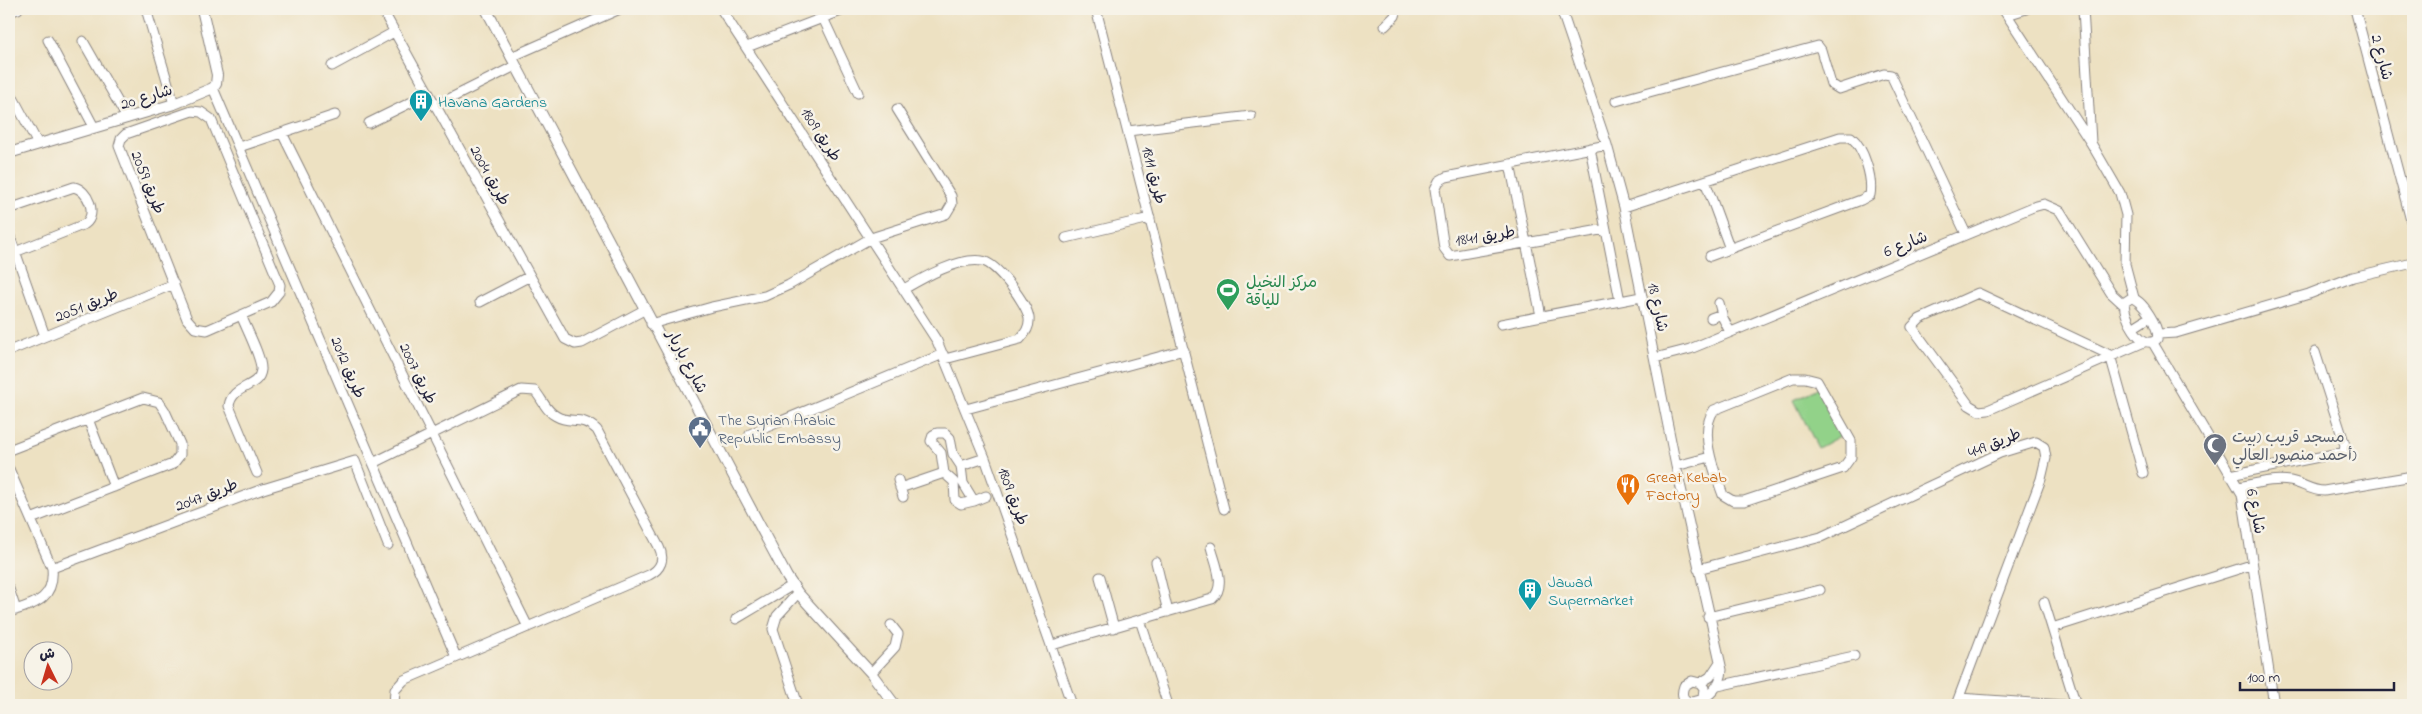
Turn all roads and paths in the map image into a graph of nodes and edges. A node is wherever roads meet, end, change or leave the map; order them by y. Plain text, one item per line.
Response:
1 (18, 9) edge
2 (146, 9) edge
3 (202, 9) edge
4 (382, 9) edge
5 (486, 9) edge
6 (620, 9) edge
7 (721, 9) edge
8 (846, 9) edge
9 (1096, 9) edge
10 (1397, 9) edge
11 (1561, 9) edge
12 (2026, 9) edge
13 (2083, 9) edge
14 (2355, 9) edge
15 (9, 12) edge
16 (2005, 12) edge
17 (824, 18) junction
18 (1385, 26) dead end
19 (394, 32) junction
20 (48, 40) dead end
21 (83, 41) dead end
22 (747, 47) junction
23 (513, 62) junction
24 (332, 66) dead end
25 (212, 88) junction
26 (9, 90) edge
27 (858, 93) dead end
28 (428, 94) junction
29 (1616, 101) dead end
30 (174, 104) junction
31 (435, 106) junction
32 (897, 109) dead end
33 (335, 115) dead end
34 (1251, 116) dead end
35 (127, 118) junction
36 (370, 123) dead end
37 (94, 127) junction
38 (1128, 131) junction
39 (282, 133) junction
40 (2091, 143) junction
41 (38, 144) junction
42 (1607, 145) junction
43 (239, 148) junction
44 (1590, 148) junction
45 (9, 153) edge
46 (1510, 164) junction
47 (1705, 182) junction
48 (1624, 206) junction
49 (9, 209) edge
50 (1150, 218) junction
51 (2413, 228) edge
52 (1606, 229) junction
53 (9, 234) edge
54 (1966, 234) junction
55 (871, 238) junction
56 (1066, 238) dead end
57 (1526, 244) junction
58 (1730, 249) junction
59 (15, 252) junction
60 (1710, 256) dead end
61 (2413, 263) edge
62 (530, 276) junction
63 (174, 284) junction
64 (904, 288) junction
65 (1641, 297) junction
66 (2134, 298) junction
67 (1620, 301) junction
68 (480, 302) dead end
69 (1719, 303) dead end
70 (2124, 305) junction
71 (644, 310) junction
72 (1721, 314) junction
73 (241, 315) junction
74 (1541, 316) junction
75 (2150, 317) junction
76 (1711, 318) dead end
77 (651, 324) junction
78 (1500, 324) dead end
79 (2134, 327) junction
80 (1730, 332) junction
81 (2159, 334) junction
82 (45, 336) junction
83 (2148, 342) junction
84 (1184, 350) junction
85 (9, 351) edge
86 (2315, 352) dead end
87 (2110, 355) junction
88 (944, 356) junction
89 (1655, 358) junction
90 (966, 409) junction
91 (88, 419) junction
92 (433, 433) junction
93 (750, 434) dead end
94 (9, 450) edge
95 (952, 452) junction
96 (941, 455) junction
97 (1710, 457) junction
98 (985, 458) junction
99 (373, 463) junction
100 (961, 466) junction
101 (1676, 466) junction
102 (9, 470) edge
103 (257, 473) dead end
104 (944, 473) junction
105 (2143, 473) dead end
106 (2230, 475) junction
107 (2413, 476) edge
108 (958, 482) junction
109 (114, 487) junction
110 (2239, 487) junction
111 (900, 488) dead end
112 (986, 496) dead end
113 (974, 501) junction
114 (1224, 509) dead end
115 (31, 519) junction
116 (388, 545) dead end
117 (1211, 547) dead end
118 (1156, 562) dead end
119 (2251, 565) junction
120 (52, 568) junction
121 (1698, 570) junction
122 (1100, 577) dead end
123 (9, 589) edge
124 (795, 589) junction
125 (1820, 590) dead end
126 (2044, 602) dead end
127 (12, 611) edge
128 (1168, 612) junction
129 (1708, 617) junction
130 (736, 619) dead end
131 (1140, 620) junction
132 (891, 625) dead end
133 (528, 627) junction
134 (1114, 628) junction
135 (2052, 628) junction
136 (1052, 645) junction
137 (1854, 656) dead end
138 (456, 657) junction
139 (1720, 662) junction
140 (871, 673) junction
141 (1700, 683) junction
142 (1718, 686) junction
143 (1694, 702) edge
144 (1958, 702) edge
145 (394, 705) edge
146 (798, 705) edge
147 (895, 705) edge
148 (1072, 705) edge
149 (1168, 705) edge
150 (2064, 705) edge
151 (2076, 705) edge
152 (2274, 705) edge

1 - 15 street
2 - 30 street
3 - 25 street
4 - 19 street, طريق 2004
5 - 23 street, شارع باربار
6 - 23 street
7 - 22 street, طريق 1809
8 - 17 street
9 - 38 street, طريق 1811
10 - 18 street
11 - 42 street, شارع 18
12 - 16 street
13 - 40 street
14 - 51 street, شارع 2
16 - 40 street
17 - 22 street
17 - 27 street
19 - 24 street
19 - 28 street, طريق 2004
20 - 37 street
21 - 35 street
22 - 55 street, طريق 1809
23 - 31 street
23 - 71 street, شارع باربار
25 - 30 street, شارع 20
25 - 43 street, طريق 2012
26 - 41 street
28 - 31 street, طريق 2004
28 - 36 street
29 - 54 street
30 - 35 street, شارع 20
31 - 62 street, طريق 2004
32 - 55 street
33 - 39 street
34 - 38 street
35 - 37 street, شارع 20
37 - 41 street, شارع 20
38 - 50 street, طريق 1811
39 - 43 street
39 - 92 street, طريق 2007
40 - 66 street
41 - 45 street, شارع 20
42 - 44 street, طريق 1841
42 - 48 street, شارع 18
43 - 99 street, طريق 2012
44 - 46 street, طريق 1841
44 - 52 street
46 - 57 street, طريق 1841
46 - 57 street, طريق 1841
47 - 48 street
47 - 58 street
47 - 58 street
48 - 65 street, شارع 18
49 - 59 street
50 - 56 street
50 - 84 street, طريق 1811
52 - 57 street, طريق 1841
52 - 67 street
53 - 59 street
54 - 70 street, شارع 6
54 - 80 street, شارع 6
55 - 64 street, طريق 1809
55 - 77 street
57 - 74 street, طريق 1841
58 - 60 street
59 - 82 street
61 - 81 street
62 - 68 street
62 - 71 street, طريق 2004
63 - 73 street, طريق 2059
63 - 73 street, طريق 2059
63 - 82 street, طريق 2051
64 - 88 street, طريق 1809
64 - 88 street
65 - 67 street
65 - 89 street, شارع 18
66 - 70 street
66 - 75 street
67 - 74 street
69 - 72 street
70 - 79 street, شارع 6
71 - 77 street, شارع باربار
72 - 76 street
72 - 80 street
73 - 103 street
74 - 78 street
75 - 79 street
75 - 81 street
77 - 124 street, شارع باربار
79 - 83 street, شارع 6
80 - 89 street, شارع 6
81 - 83 street
82 - 85 street, طريق 2051
83 - 87 street
83 - 106 street, شارع 6
84 - 90 street
84 - 114 street, طريق 1811
86 - 106 street
87 - 87 street
87 - 105 street
88 - 90 street, طريق 1809
88 - 93 street
89 - 101 street, شارع 18
90 - 98 street, طريق 1809
91 - 94 street
91 - 109 street
91 - 109 street
92 - 99 street
92 - 133 street, طريق 2007
92 - 133 street
95 - 96 street
95 - 96 street
95 - 100 street
96 - 104 street
97 - 97 street
97 - 101 street
98 - 100 street
98 - 136 street, طريق 1809
99 - 138 street, طريق 2012
100 - 108 street
101 - 121 street, شارع 18
102 - 115 street
104 - 108 street
104 - 111 street
106 - 110 street, شارع 6
107 - 110 street
108 - 113 street
108 - 113 street
109 - 115 street
110 - 119 street, شارع 6
112 - 113 street
115 - 120 street
116 - 120 street, طريق 2047
117 - 128 street
118 - 128 street
119 - 135 street
119 - 152 street, شارع 6
120 - 127 street
121 - 129 street, شارع 18
121 - 144 street, طريق 449
122 - 134 street
123 - 127 street
124 - 130 street
124 - 140 street, شارع باربار
124 - 146 street
125 - 129 street
126 - 135 street
128 - 131 street
129 - 139 street, شارع 18
131 - 134 street
131 - 149 street
132 - 140 street
133 - 138 street
134 - 136 street
135 - 151 street
136 - 148 street, طريق 1809
137 - 142 street
138 - 145 street
139 - 141 street
139 - 142 street, شارع 18
140 - 147 street, شارع باربار
141 - 143 street
141 - 143 street
142 - 143 street
144 - 150 street

